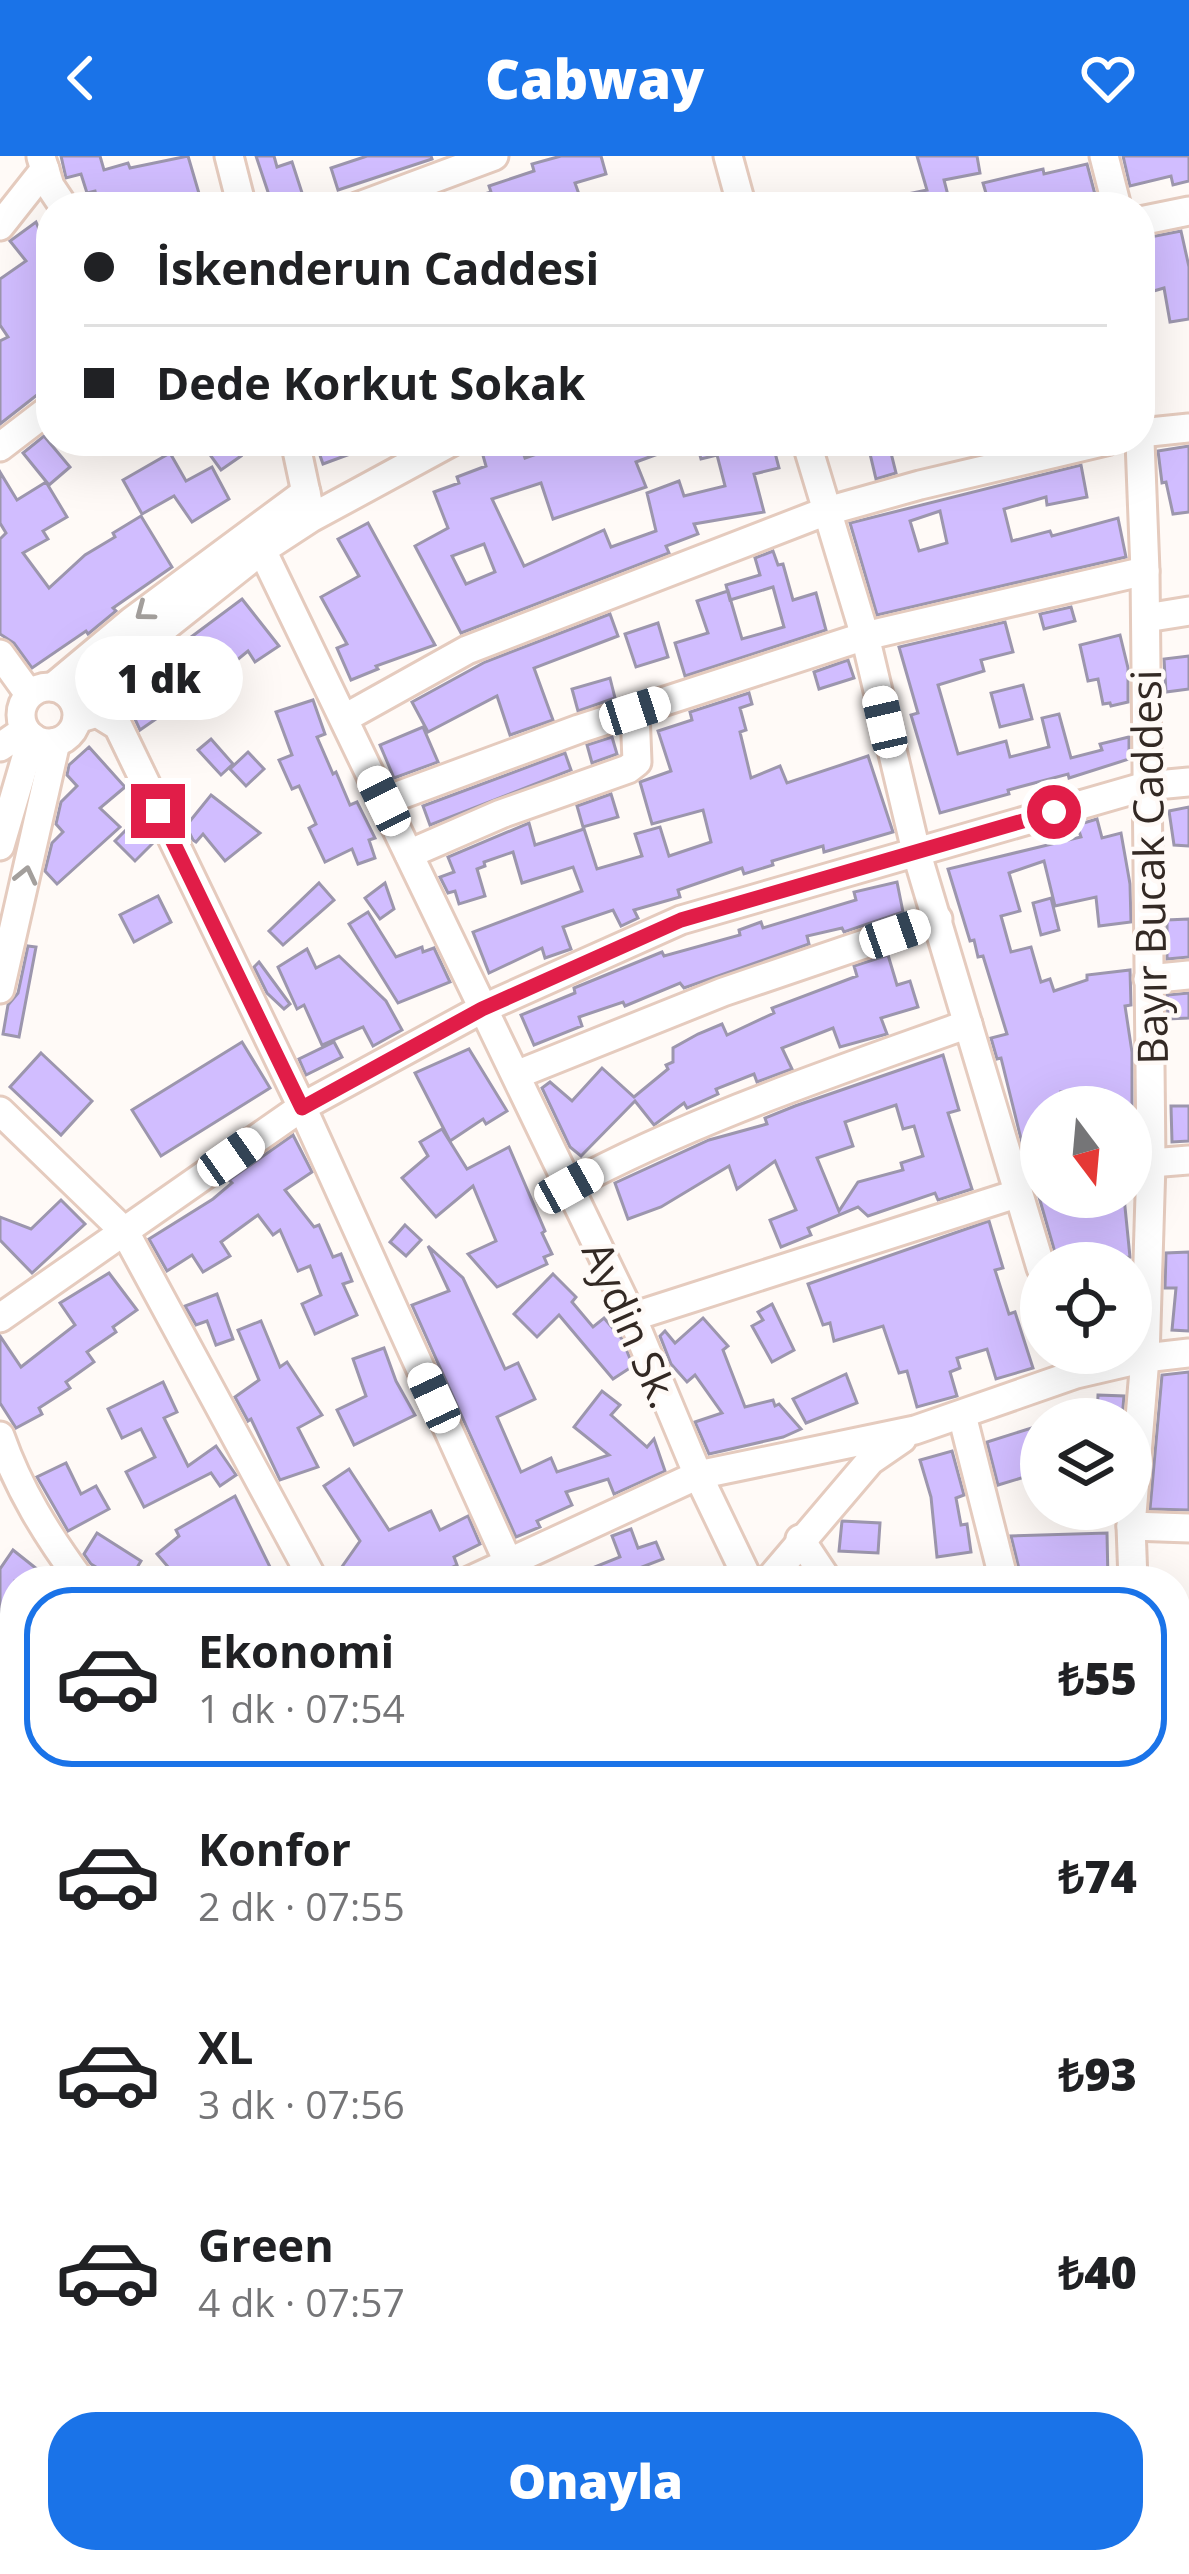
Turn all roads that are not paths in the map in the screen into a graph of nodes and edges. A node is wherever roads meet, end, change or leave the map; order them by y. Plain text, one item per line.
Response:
1 (229, 156) edge
2 (494, 156) edge
3 (728, 156) edge
4 (1104, 156) edge
5 (43, 163) edge
6 (54, 192) edge
7 (238, 192) edge
8 (397, 192) edge
9 (738, 192) edge
10 (1114, 192) edge
11 (1189, 212) edge
12 (1155, 218) edge
13 (0, 226) edge
14 (36, 419) edge
15 (1189, 428) edge
16 (1155, 434) edge
17 (0, 447) edge
18 (298, 456) edge
19 (419, 456) edge
20 (810, 456) edge
21 (1043, 456) edge
22 (1141, 456) edge
23 (309, 505) junction
24 (824, 512) junction
25 (262, 550) junction
26 (1145, 572) junction
27 (1189, 611) edge
28 (1146, 618) junction
29 (865, 636) junction
30 (0, 654) edge
31 (635, 711) junction
32 (41, 716) edge
33 (345, 718) junction
34 (0, 747) edge
35 (1189, 782) edge
36 (1146, 786) junction
37 (384, 801) junction
38 (0, 846) edge
39 (916, 851) junction
40 (409, 854) junction
41 (938, 919) junction
42 (1189, 975) edge
43 (1148, 979) junction
44 (0, 989) edge
45 (482, 1009) junction
46 (968, 1024) junction
47 (516, 1075) junction
48 (1150, 1086) edge
49 (302, 1108) junction
50 (0, 1111) edge
51 (1189, 1160) edge
52 (1152, 1163) edge
53 (569, 1186) junction
54 (1016, 1194) junction
55 (125, 1232) junction
56 (1032, 1242) edge
57 (632, 1317) junction
58 (0, 1318) edge
59 (1189, 1353) edge
60 (1152, 1357) edge
61 (1051, 1374) edge
62 (962, 1415) junction
63 (915, 1430) junction
64 (0, 1436) edge
65 (698, 1475) junction
66 (1152, 1527) edge
67 (1189, 1528) edge
68 (1131, 1530) edge
69 (800, 1539) junction
70 (509, 1564) junction
71 (70, 1566) edge
72 (306, 1566) edge
73 (504, 1566) edge
74 (742, 1566) edge
75 (779, 1566) edge
76 (817, 1566) edge
77 (1000, 1566) edge
78 (1132, 1566) edge

1 - 7 street
2 - 8 street
3 - 9 street
4 - 10 street
5 - 6 street
5 - 13 street
11 - 12 street
14 - 17 street
15 - 16 street
18 - 23 street
19 - 23 street
20 - 24 street
21 - 24 street
22 - 26 street, Bayır Bucak Caddesi
23 - 25 street
23 -> 32 street
24 - 29 street
24 - 33 street
25 - 32 street
25 - 33 street, Aydin Sk.
26 - 28 street, Bayır Bucak Caddesi
26 - 29 street
27 - 28 street
28 - 36 street, Bayır Bucak Caddesi
29 - 31 street
29 - 39 street
30 - 32 street
31 - 37 street
31 - 40 street
32 - 34 street
32 - 38 street
44 -> 32 street
32 - 49 street
33 - 37 street, Aydin Sk.
35 - 36 street
36 - 39 street
36 - 43 street, Bayır Bucak Caddesi
37 - 40 street, Aydin Sk.
39 - 41 street
39 - 45 street
40 - 45 street, Aydin Sk.
41 - 46 street
41 - 47 street
42 - 43 street
43 - 48 street, Bayır Bucak Caddesi
45 - 47 street, Aydin Sk.
45 - 49 street
46 - 53 street
46 - 54 street
47 - 53 street, Aydin Sk.
49 - 55 street
49 - 70 street
50 - 55 street
51 - 52 street
53 - 57 street, Aydin Sk.
54 - 56 street
54 - 57 street
55 - 58 street
55 - 72 street
57 - 65 street, Aydin Sk.
59 - 60 street
61 - 62 street
62 - 63 street
62 - 77 street
63 - 65 street
63 - 69 street
64 - 71 street
65 - 70 street
65 - 74 street, Aydin Sk.
66 - 67 street
68 - 78 street, Bayır Bucak Caddesi
69 - 75 street
69 - 76 street
70 - 73 street

